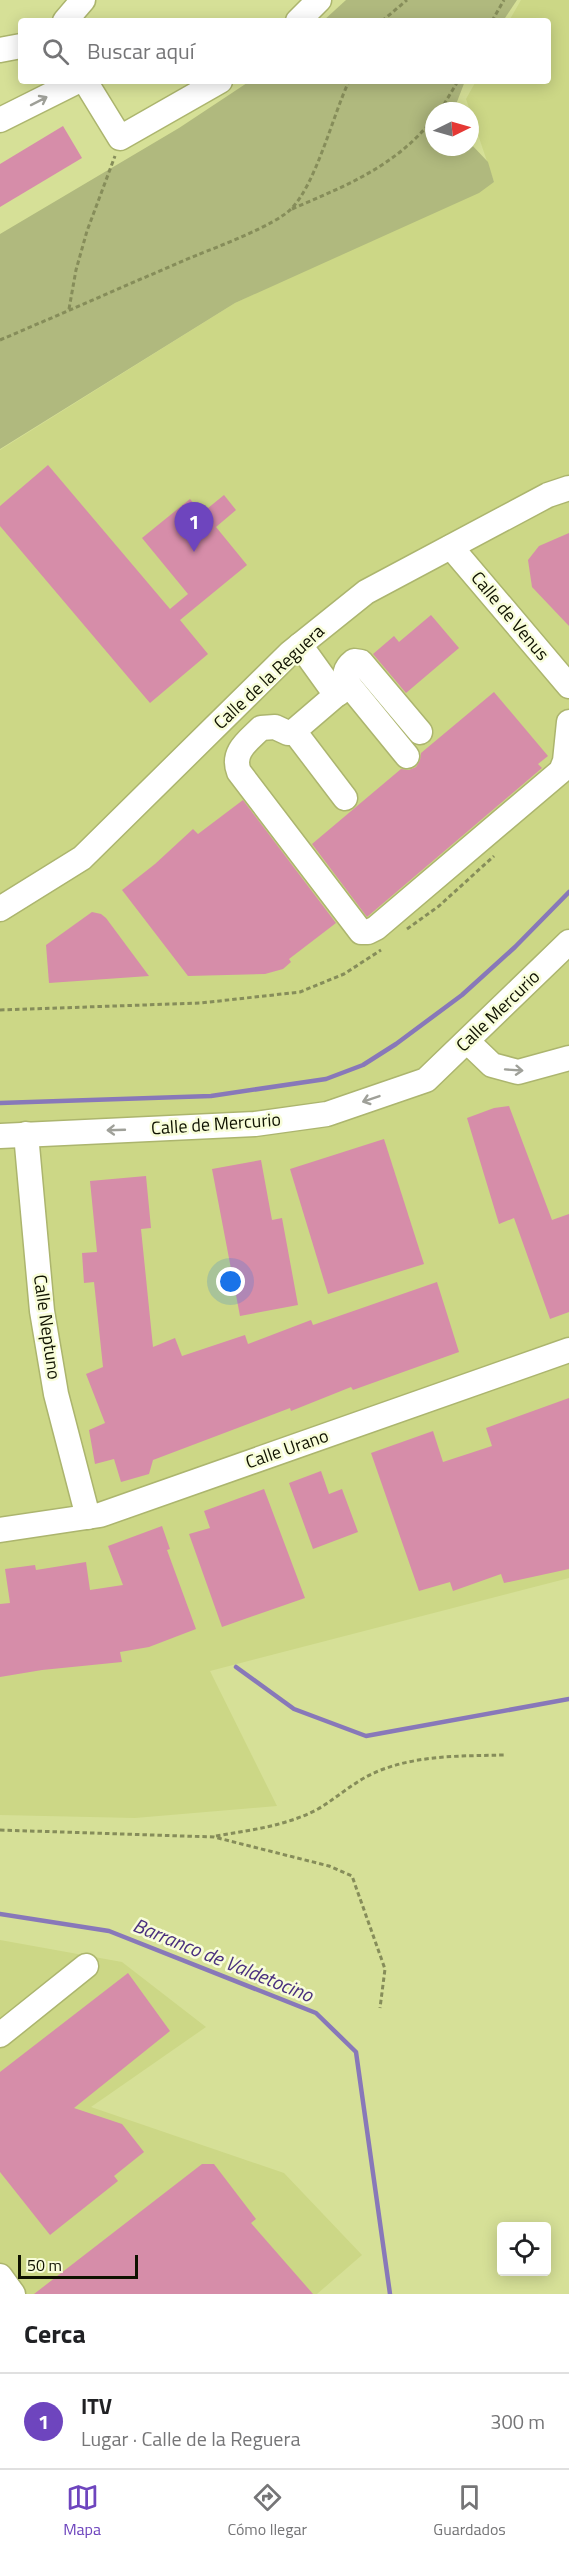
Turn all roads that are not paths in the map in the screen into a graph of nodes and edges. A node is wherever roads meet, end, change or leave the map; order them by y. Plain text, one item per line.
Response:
1 (83, 0) edge
2 (319, 0) edge
3 (68, 18) edge
4 (301, 18) edge
5 (18, 47) edge
6 (0, 51) edge
7 (72, 84) edge
8 (87, 84) edge
9 (215, 84) edge
10 (0, 120) edge
11 (569, 488) edge
12 (451, 547) junction
13 (300, 645) junction
14 (569, 686) edge
15 (342, 690) junction
16 (569, 722) edge
17 (294, 731) junction
18 (420, 732) dead end
19 (407, 756) dead end
20 (345, 798) dead end
21 (0, 909) edge
22 (569, 942) edge
23 (468, 1042) junction
24 (569, 1058) edge
25 (426, 1080) joint
26 (26, 1134) junction
27 (0, 1136) edge
28 (569, 1350) edge
29 (88, 1517) junction
30 (0, 1530) edge
31 (86, 1966) dead end
32 (0, 2035) edge
33 (0, 2276) edge
34 (13, 2294) edge

1 - 3 street
2 - 4 street
5 - 6 street
10 -> 7 street
8 - 9 street
11 - 12 street, Calle de la Reguera
12 - 13 street, Calle de la Reguera
12 - 14 street, Calle de Venus
13 - 15 street
13 - 21 street, Calle de la Reguera
15 - 17 street
15 - 18 street
15 - 19 street
16 - 17 street
17 - 20 street
22 - 23 street, Calle Mercurio
23 -> 24 street
23 - 25 street, Calle Mercurio
25 -> 26 street, Calle de Mercurio
26 - 27 street, Calle de Mercurio
26 - 29 street, Calle Neptuno
28 - 29 street, Calle Urano
29 - 30 street, Calle Urano
31 - 32 street
33 - 34 street

